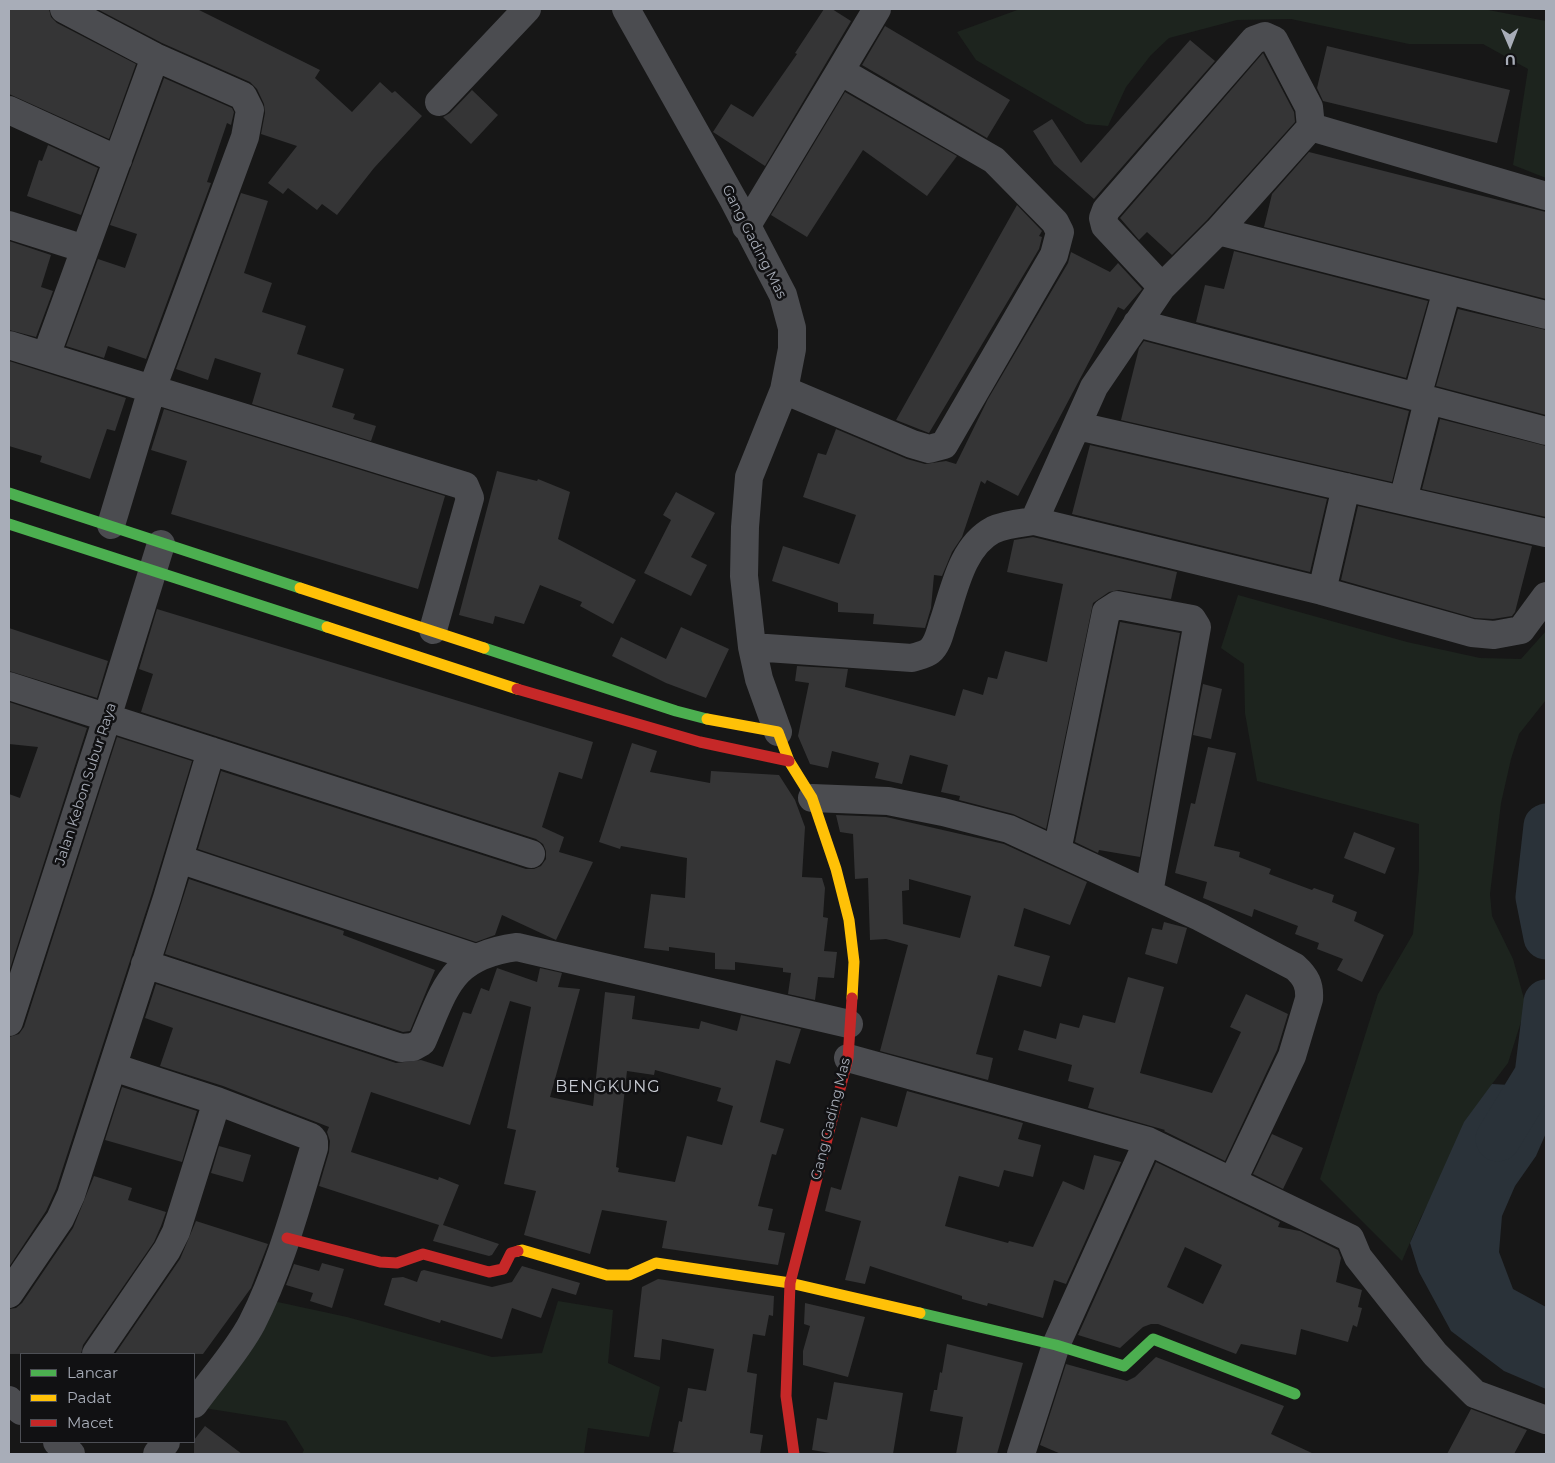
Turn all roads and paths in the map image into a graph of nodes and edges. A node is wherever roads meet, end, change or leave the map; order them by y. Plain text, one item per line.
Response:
1 (64, 9) edge
2 (527, 9) edge
3 (626, 9) edge
4 (877, 9) edge
5 (156, 57) junction
6 (840, 71) junction
7 (439, 102) dead end
8 (9, 110) edge
9 (1311, 127) junction
10 (118, 160) junction
11 (1546, 196) edge
12 (9, 225) edge
13 (746, 226) junction
14 (1218, 231) junction
15 (85, 249) junction
16 (1162, 287) junction
17 (1447, 290) junction
18 (1546, 315) edge
19 (1137, 323) junction
20 (9, 344) edge
21 (46, 356) junction
22 (152, 389) junction
23 (784, 390) junction
24 (1423, 399) junction
25 (1078, 426) junction
26 (1546, 431) edge
27 (1346, 487) junction
28 (9, 493) edge
29 (1403, 500) junction
30 (1034, 521) junction
31 (9, 524) edge
32 (111, 525) junction
33 (1546, 533) edge
34 (161, 544) junction
35 (153, 571) junction
36 (1322, 591) junction
37 (1546, 596) edge
38 (433, 630) junction
39 (752, 647) junction
40 (9, 686) edge
41 (108, 718) junction
42 (778, 732) junction
43 (211, 751) junction
44 (789, 761) junction
45 (812, 798) junction
46 (1057, 851) junction
47 (531, 854) dead end
48 (179, 859) junction
49 (1149, 893) junction
50 (476, 958) junction
51 (145, 964) junction
52 (9, 1022) edge
53 (849, 1024) junction
54 (848, 1058) junction
55 (113, 1067) junction
56 (217, 1101) junction
57 (1148, 1141) junction
58 (1233, 1180) junction
59 (287, 1238) junction
60 (790, 1283) junction
61 (9, 1294) edge
62 (1056, 1345) junction
63 (97, 1353) edge
64 (1296, 1394) dead end
65 (9, 1400) edge
66 (195, 1403) edge
67 (20, 1410) edge
68 (1546, 1420) edge
69 (58, 1443) edge
70 (165, 1443) edge
71 (71, 1454) edge
72 (157, 1454) edge
73 (794, 1454) edge
74 (1020, 1454) edge

1 - 5 street
2 - 7 street
3 - 13 street, Gang Gading Mas
4 - 6 street
5 - 10 street
5 - 22 street
6 - 13 street
6 - 23 street
8 - 10 street
9 - 11 street
9 - 14 street
9 - 16 street
10 - 15 street
12 - 15 street
13 - 23 street, Gang Gading Mas
14 - 16 street
14 - 17 street
15 - 21 street
16 - 19 street
17 - 18 street
17 - 24 street
19 - 24 street
19 - 25 street
20 - 21 street
21 - 22 street
22 - 32 street
22 - 38 street
23 - 39 street, Gang Gading Mas
24 - 26 street
24 - 29 street
25 - 27 street
25 - 30 street
27 - 29 street
27 - 36 street
28 - 32 street
29 - 33 street
30 - 36 street
30 - 39 street
31 - 35 street
32 - 34 street
34 - 35 street, Jalan Kebon Subur Raya
34 - 38 street
35 - 41 street, Jalan Kebon Subur Raya
35 - 44 street
36 - 37 street
38 - 42 street
39 - 42 street, Gang Gading Mas
40 - 41 street
41 - 43 street
41 - 52 street, Jalan Kebon Subur Raya
42 - 44 street, Gang Gading Mas
43 - 47 street
43 - 48 street
44 - 45 street, Gang Gading Mas
45 - 46 street
45 - 53 street, Gang Gading Mas
46 - 49 street
46 - 49 street
48 - 50 street
48 - 51 street
49 - 58 street
50 - 51 street
50 - 53 street
51 - 55 street
53 - 54 street, Gang Gading Mas
54 - 57 street
54 - 60 street, Gang Gading Mas
55 - 56 street
55 - 61 street
56 - 59 street
56 - 63 street
57 - 58 street
57 - 62 street
58 - 68 street
59 - 60 street
59 - 66 street
60 - 62 street
60 - 73 street, Gang Gading Mas
62 - 64 street
62 - 74 street
65 - 67 street
69 - 71 street
70 - 72 street

